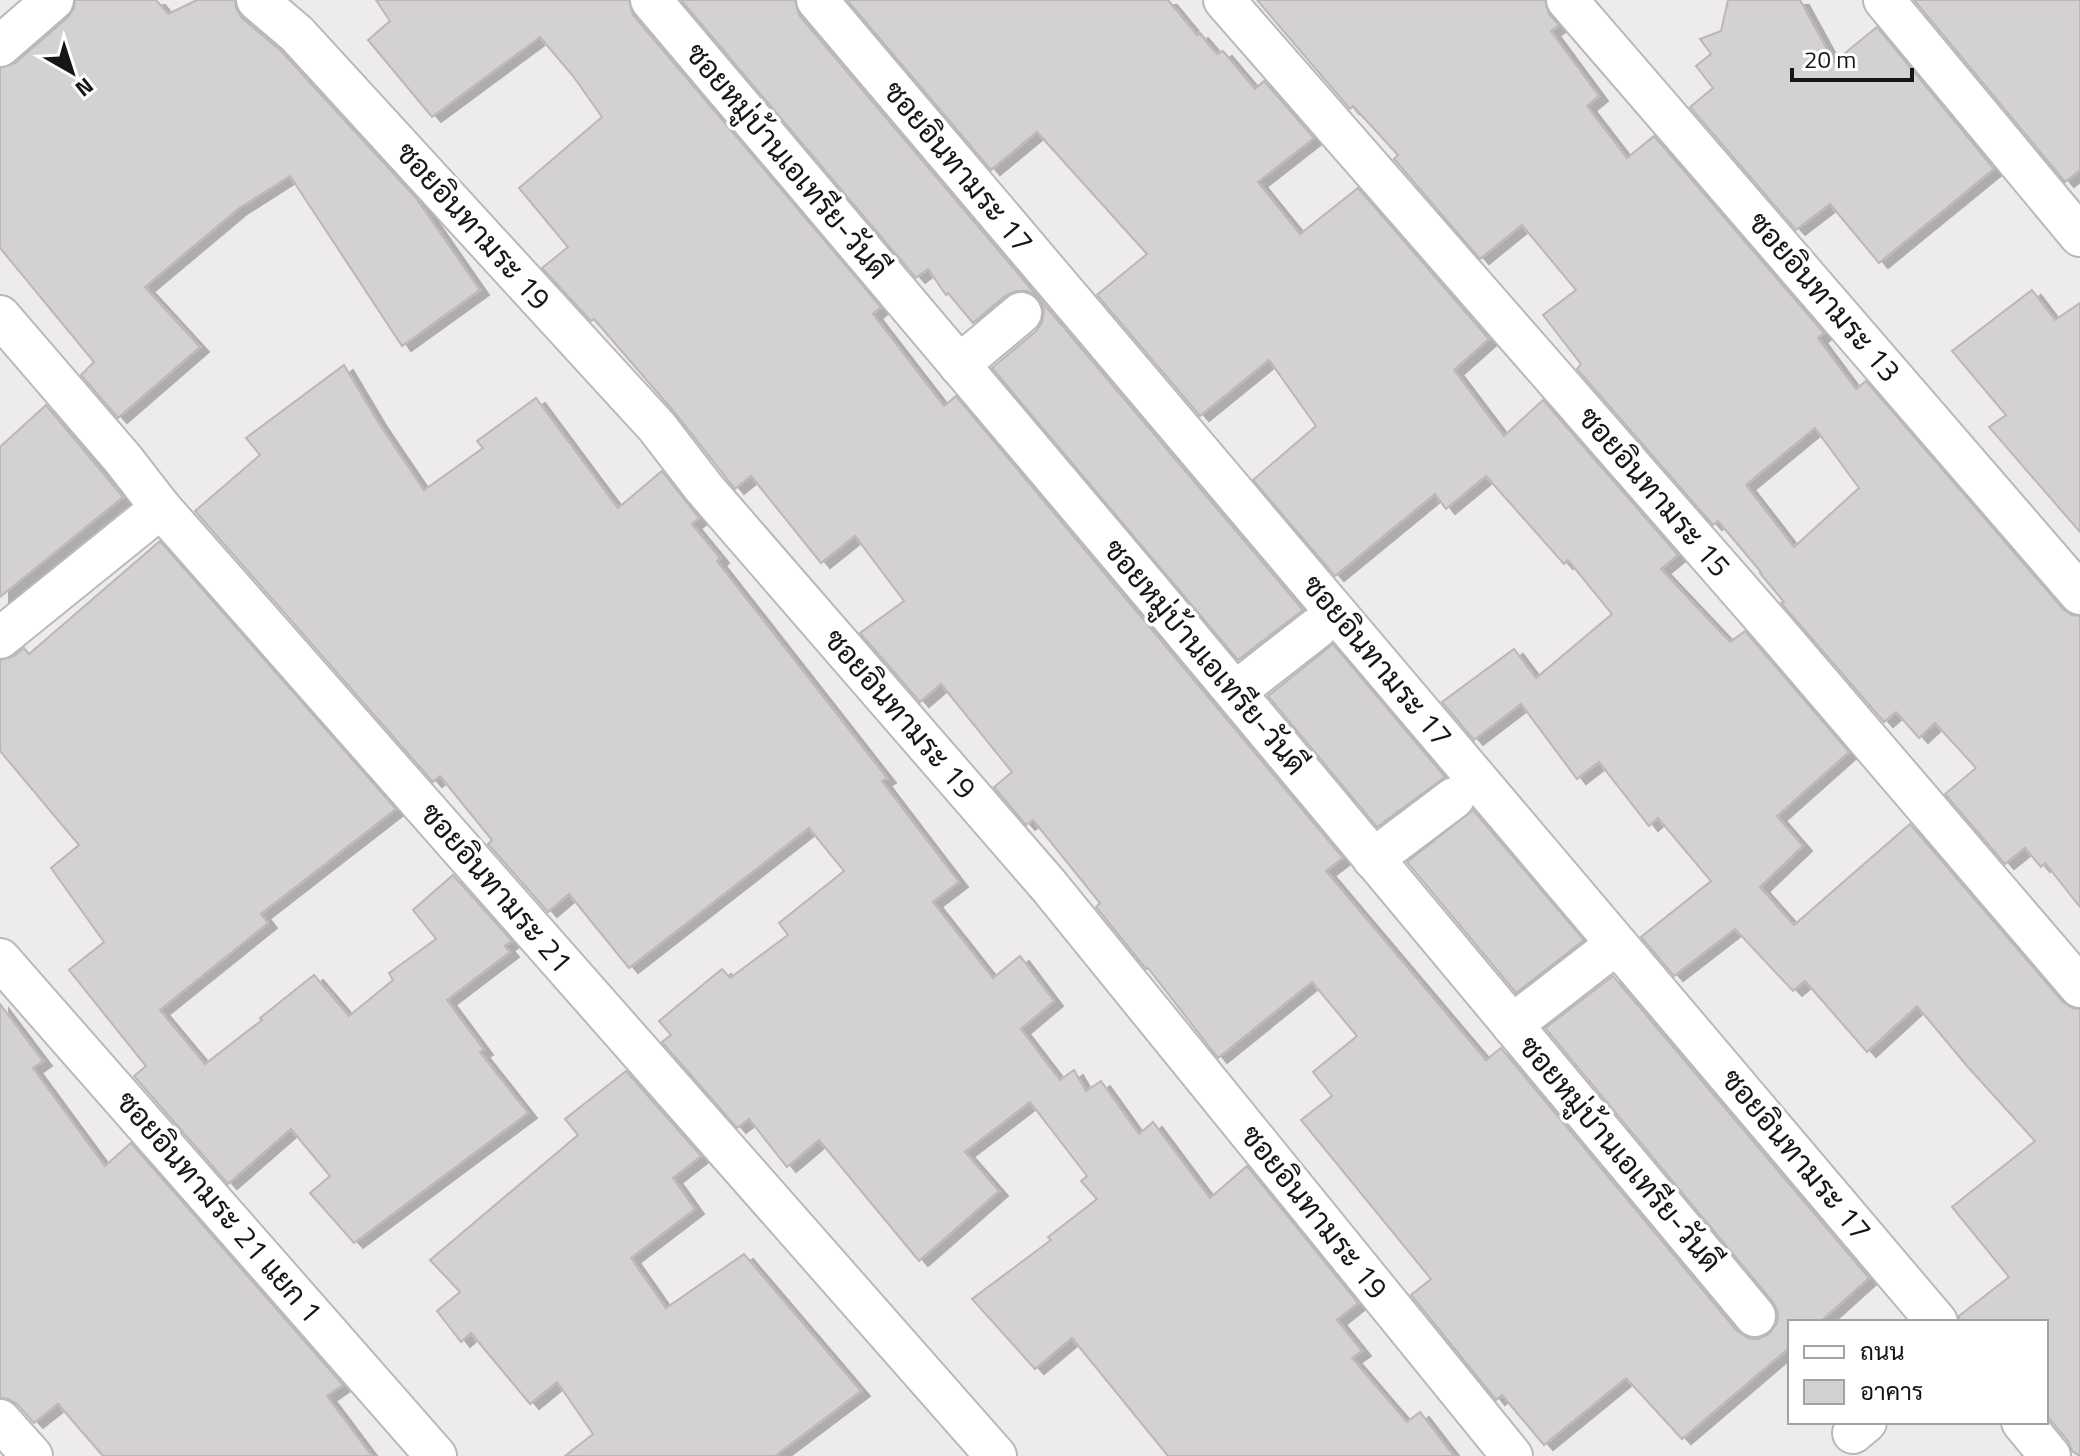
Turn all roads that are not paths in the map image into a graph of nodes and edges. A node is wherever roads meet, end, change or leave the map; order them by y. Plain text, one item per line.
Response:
1 (53, 0) edge
2 (257, 0) edge
3 (651, 0) edge
4 (817, 0) edge
5 (1224, 0) edge
6 (1567, 0) edge
7 (1884, 0) edge
8 (0, 46) edge
9 (2080, 236) edge
10 (1021, 313) dead end
11 (0, 316) edge
12 (959, 365) junction
13 (161, 508) junction
14 (2080, 594) edge
15 (1317, 628) dead end
16 (0, 638) edge
17 (1235, 692) junction
18 (1454, 798) dead end
19 (1373, 859) junction
20 (1601, 956) dead end
21 (0, 959) edge
22 (2080, 987) edge
23 (1512, 1025) junction
24 (1755, 1316) dead end
25 (1935, 1320) edge
26 (0, 1420) edge
27 (2024, 1424) edge
28 (32, 1456) edge
29 (436, 1456) edge
30 (996, 1456) edge
31 (1512, 1456) edge
32 (2050, 1456) edge

1 - 8 street
2 - 31 street, ซอยอินทามระ 19
3 - 12 street, ซอยหมู่บ้านเอเทรีย-วันดี
4 - 25 street, ซอยอินทามระ 17
5 - 22 street, ซอยอินทามระ 15
6 - 14 street, ซอยอินทามระ 13
7 - 9 street
10 - 12 street
11 - 13 street, ซอยอินทามระ 21
12 - 17 street, ซอยหมู่บ้านเอเทรีย-วันดี
13 - 16 street
13 - 30 street, ซอยอินทามระ 21
15 - 17 street
17 - 19 street, ซอยหมู่บ้านเอเทรีย-วันดี
18 - 19 street
19 - 23 street, ซอยหมู่บ้านเอเทรีย-วันดี
20 - 23 street
21 - 29 street, ซอยอินทามระ 21 แยก 1
23 - 24 street, ซอยหมู่บ้านเอเทรีย-วันดี
26 - 28 street
27 - 32 street

